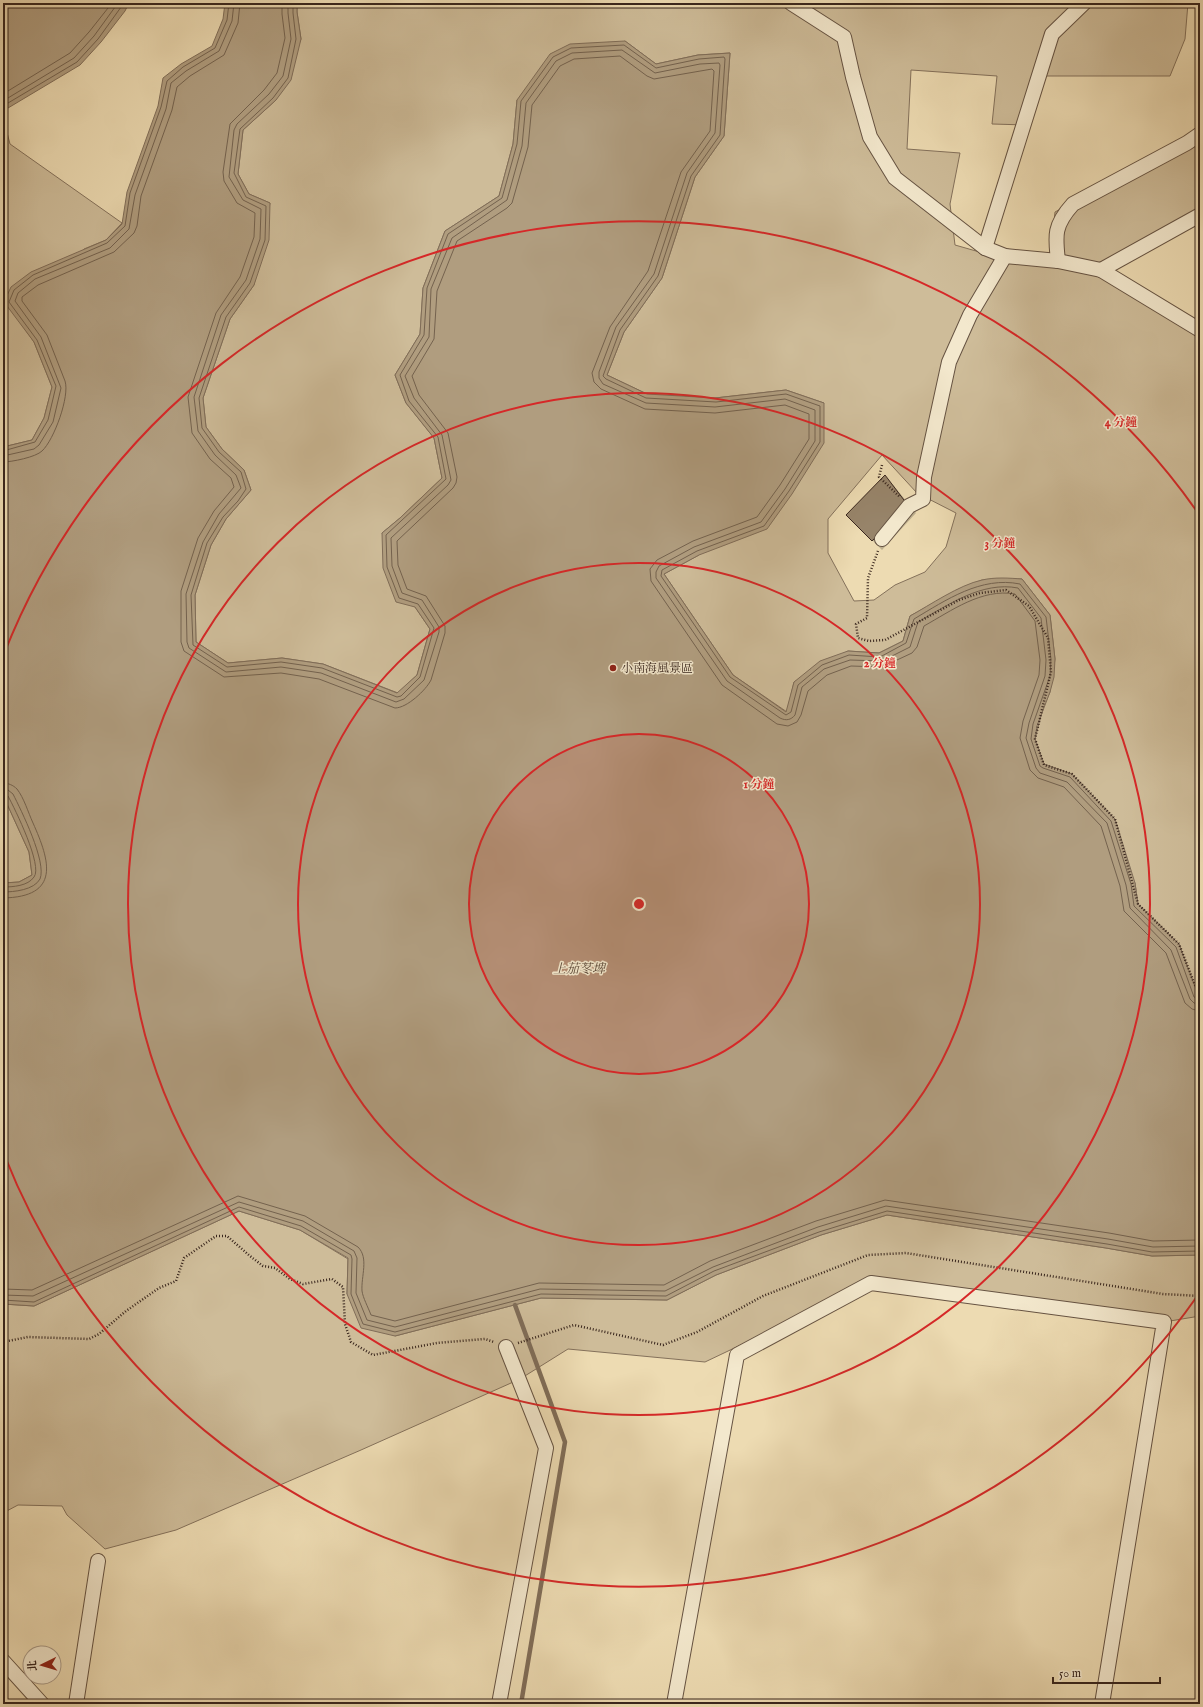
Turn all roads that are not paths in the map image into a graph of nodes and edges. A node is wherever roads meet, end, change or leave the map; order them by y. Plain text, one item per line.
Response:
1 (791, 3) edge
2 (1084, 3) edge
3 (1200, 134) edge
4 (1200, 215) edge
5 (984, 248) junction
6 (1005, 256) junction
7 (1058, 261) junction
8 (1101, 270) junction
9 (1200, 330) edge
10 (882, 540) road end
11 (506, 1347) road end
12 (98, 1561) dead end
13 (3, 1661) edge
14 (42, 1704) edge
15 (76, 1704) edge
16 (500, 1704) edge
17 (674, 1704) edge
18 (1102, 1704) edge

1 - 5 street
2 - 5 street
3 - 7 street
4 - 8 street
5 - 6 street
6 - 7 street
6 - 10 street
7 - 8 street
8 - 9 street
11 - 16 street
12 - 15 street
13 - 14 street
17 - 18 street

